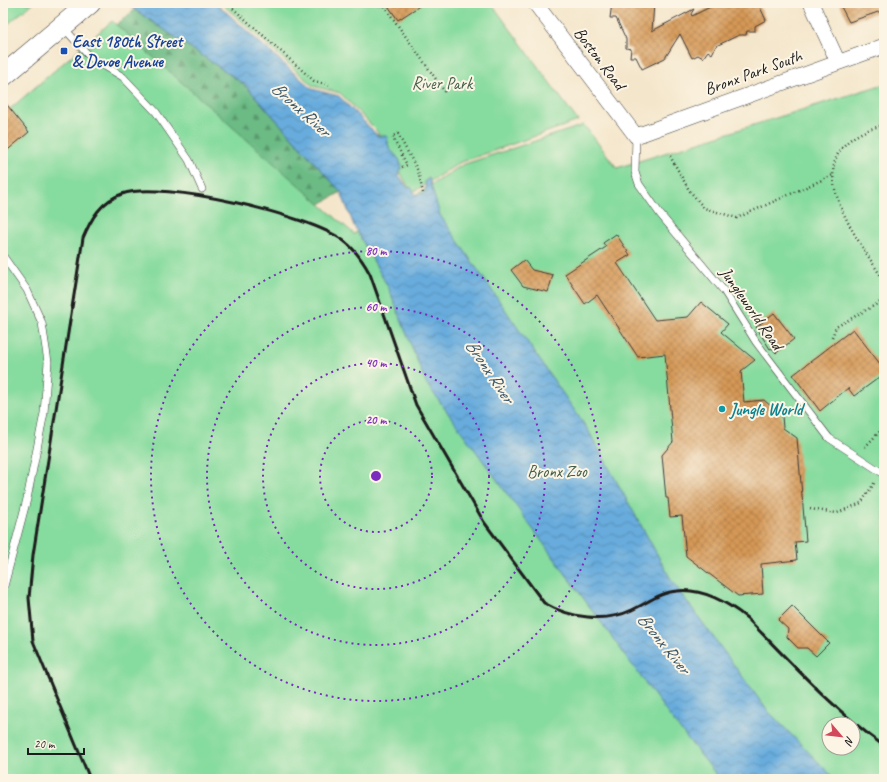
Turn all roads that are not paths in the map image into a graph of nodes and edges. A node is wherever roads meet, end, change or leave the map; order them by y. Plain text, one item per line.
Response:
1 (535, 3) edge
2 (811, 3) edge
3 (88, 4) edge
4 (63, 26) junction
5 (884, 46) edge
6 (838, 62) junction
7 (3, 76) edge
8 (636, 136) junction
9 (202, 189) dead end
10 (3, 256) edge
11 (883, 473) edge
12 (3, 590) edge

1 - 8 street, Boston Road
2 - 6 street
3 - 4 street
4 - 7 street
4 - 9 lane
5 - 6 street, Bronx Park South
6 - 8 street, Bronx Park South
8 - 11 lane, Jungleworld Road
10 - 12 lane

